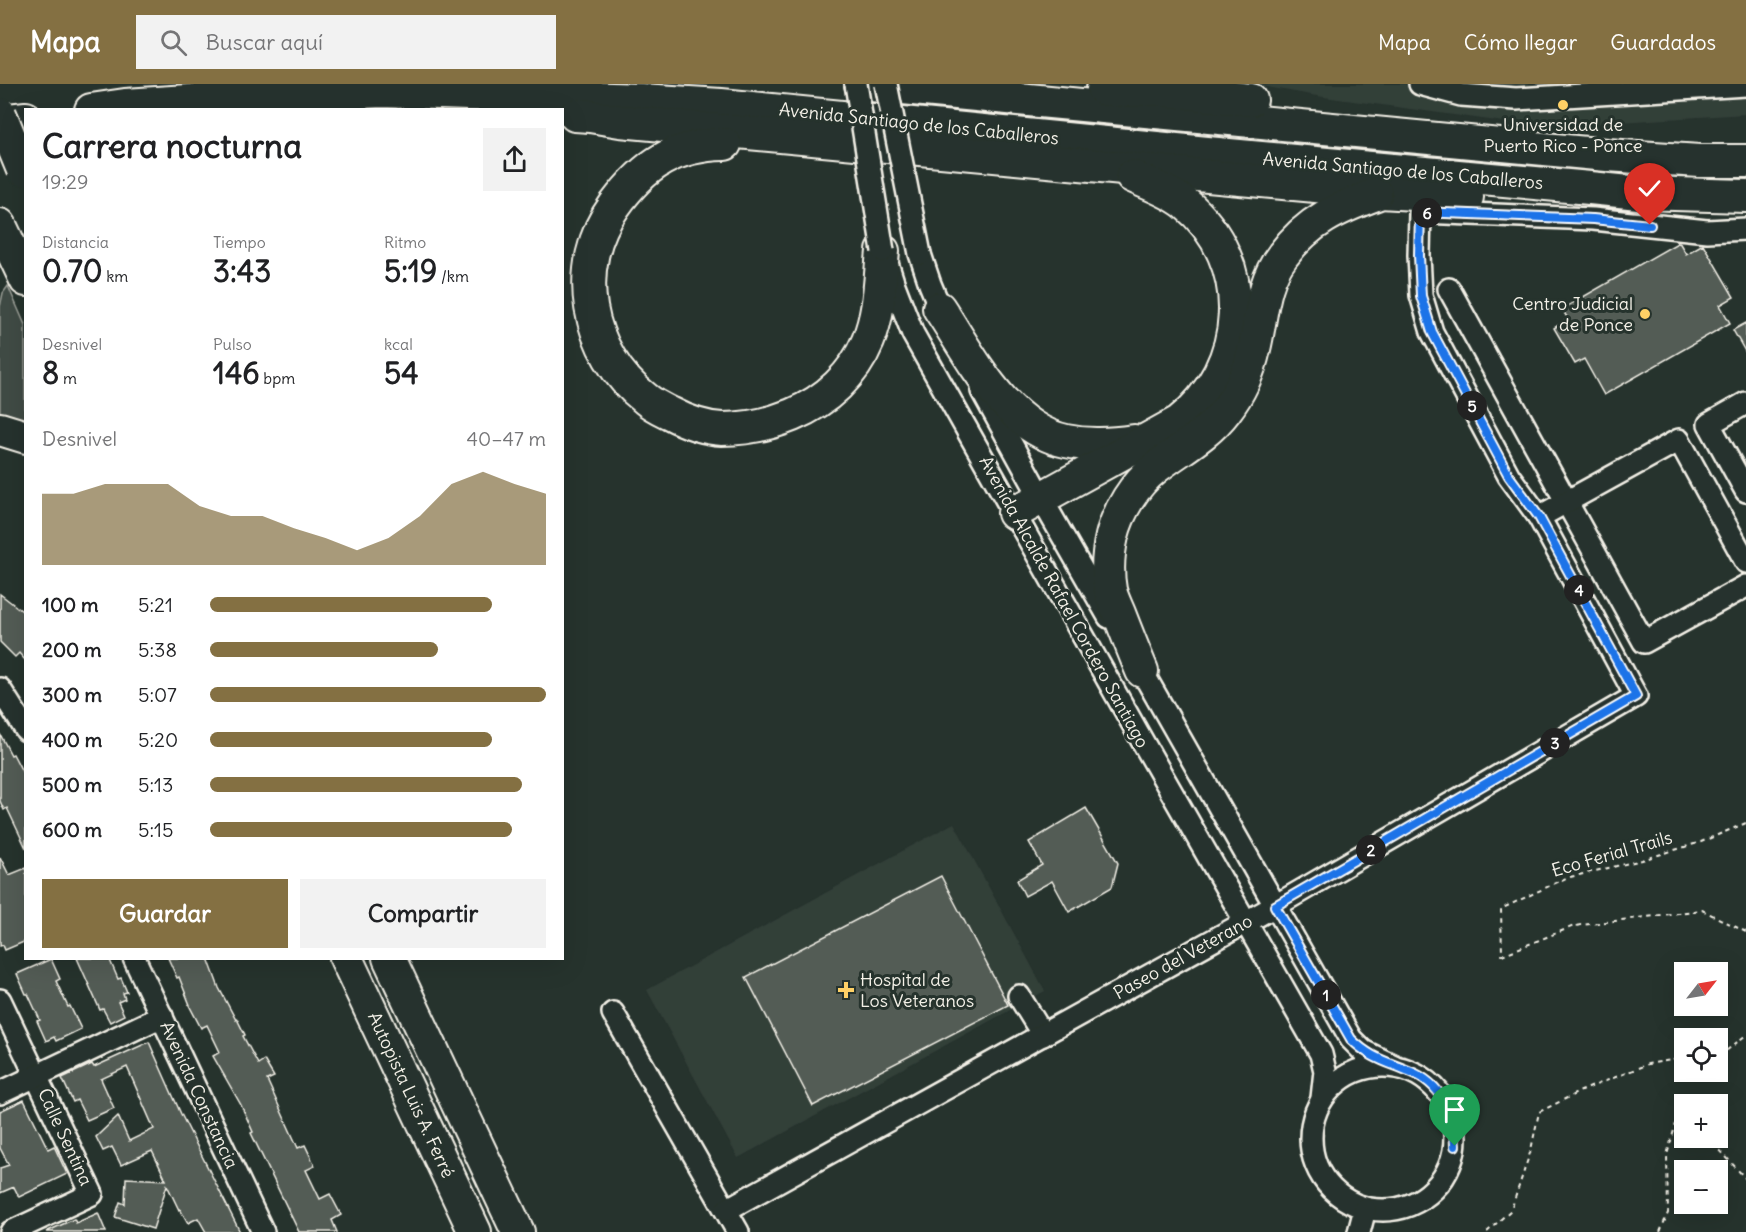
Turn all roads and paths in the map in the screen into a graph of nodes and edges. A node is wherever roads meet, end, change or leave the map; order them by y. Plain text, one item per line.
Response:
1 (856, 84) edge
2 (861, 84) edge
3 (886, 84) edge
4 (1058, 84) edge
5 (1420, 84) edge
6 (1746, 85) edge
7 (1146, 86) edge
8 (105, 108) edge
9 (564, 115) edge
10 (12, 119) edge
11 (620, 121) junction
12 (564, 124) edge
13 (1405, 136) junction
14 (809, 138) junction
15 (1746, 161) edge
16 (1115, 168) junction
17 (24, 173) edge
18 (1590, 188) junction
19 (1380, 192) junction
20 (1746, 196) edge
21 (0, 225) edge
22 (1746, 229) edge
23 (883, 251) junction
24 (24, 276) edge
25 (1449, 289) dead end
26 (939, 308) junction
27 (1746, 403) edge
28 (0, 429) edge
29 (24, 435) edge
30 (1147, 439) junction
31 (1746, 490) edge
32 (1041, 498) junction
33 (1567, 502) junction
34 (1014, 513) junction
35 (1539, 517) junction
36 (1746, 562) edge
37 (1746, 586) edge
38 (1142, 671) junction
39 (0, 689) edge
40 (24, 727) edge
41 (1746, 822) edge
42 (1275, 906) junction
43 (1246, 922) junction
44 (1746, 932) edge
45 (135, 960) edge
46 (347, 960) edge
47 (390, 960) edge
48 (1019, 996) dead end
49 (0, 1000) edge
50 (613, 1013) dead end
51 (162, 1016) junction
52 (1043, 1035) junction
53 (1746, 1035) edge
54 (1728, 1049) edge
55 (1674, 1060) edge
56 (1394, 1066) junction
57 (36, 1076) junction
58 (0, 1093) edge
59 (1322, 1098) junction
60 (1674, 1130) edge
61 (1718, 1148) edge
62 (1746, 1179) edge
63 (1365, 1209) junction
64 (726, 1210) junction
65 (11, 1232) edge
66 (263, 1232) edge
67 (475, 1232) edge
68 (518, 1232) edge
69 (738, 1232) edge
70 (1359, 1232) edge
71 (1486, 1232) edge
72 (1660, 1232) edge

1 - 23 street, Avenida Alcalde Rafael Cordero Santiago, bridge
2 - 13 highway, Avenida Santiago de los Caballeros
3 - 26 street, Avenida Alcalde Rafael Cordero Santiago, bridge
4 - 7 highway
5 - 6 street
7 - 13 highway
8 - 18 highway, Avenida Santiago de los Caballeros
9 - 11 highway
10 - 17 highway, bridge
11 - 12 highway
11 - 14 highway
13 - 15 highway, Avenida Santiago de los Caballeros
14 - 16 highway
14 - 23 highway
16 - 19 highway
16 - 30 highway
18 - 19 highway
18 - 20 highway, Avenida Santiago de los Caballeros
19 - 38 highway
21 - 24 highway
22 - 35 street
23 - 34 street, Avenida Alcalde Rafael Cordero Santiago
25 - 33 street
26 - 30 highway
26 - 32 street, Avenida Alcalde Rafael Cordero Santiago
27 - 31 street
28 - 29 highway
30 - 32 highway
32 - 34 highway
32 - 38 street, Avenida Alcalde Rafael Cordero Santiago
33 - 35 street
33 - 36 street
33 - 37 street
34 - 43 street, Avenida Alcalde Rafael Cordero Santiago
35 - 42 street, Paseo del Veterano
38 - 42 street, Avenida Alcalde Rafael Cordero Santiago
39 - 40 street
41 - 44 path, Eco Ferial Trails
42 - 43 street, Paseo del Veterano
42 - 56 street, Avenida Alcalde Rafael Cordero Santiago
43 - 52 street, Paseo del Veterano
43 - 59 street, Avenida Alcalde Rafael Cordero Santiago
45 - 51 street, Avenida Constancia
46 - 67 highway, Autopista Luis A. Ferré
47 - 68 highway
48 - 52 street
49 - 57 street, Calle Sentina
50 - 64 street
51 - 57 street
51 - 66 street, Avenida Constancia
52 - 64 street, Paseo del Veterano
53 - 54 path
55 - 71 path
56 - 59 street
56 - 63 street
57 - 58 street
57 - 65 street, Calle Sentina
59 - 63 street
60 - 72 path
61 - 62 path
63 - 70 street
64 - 69 street

